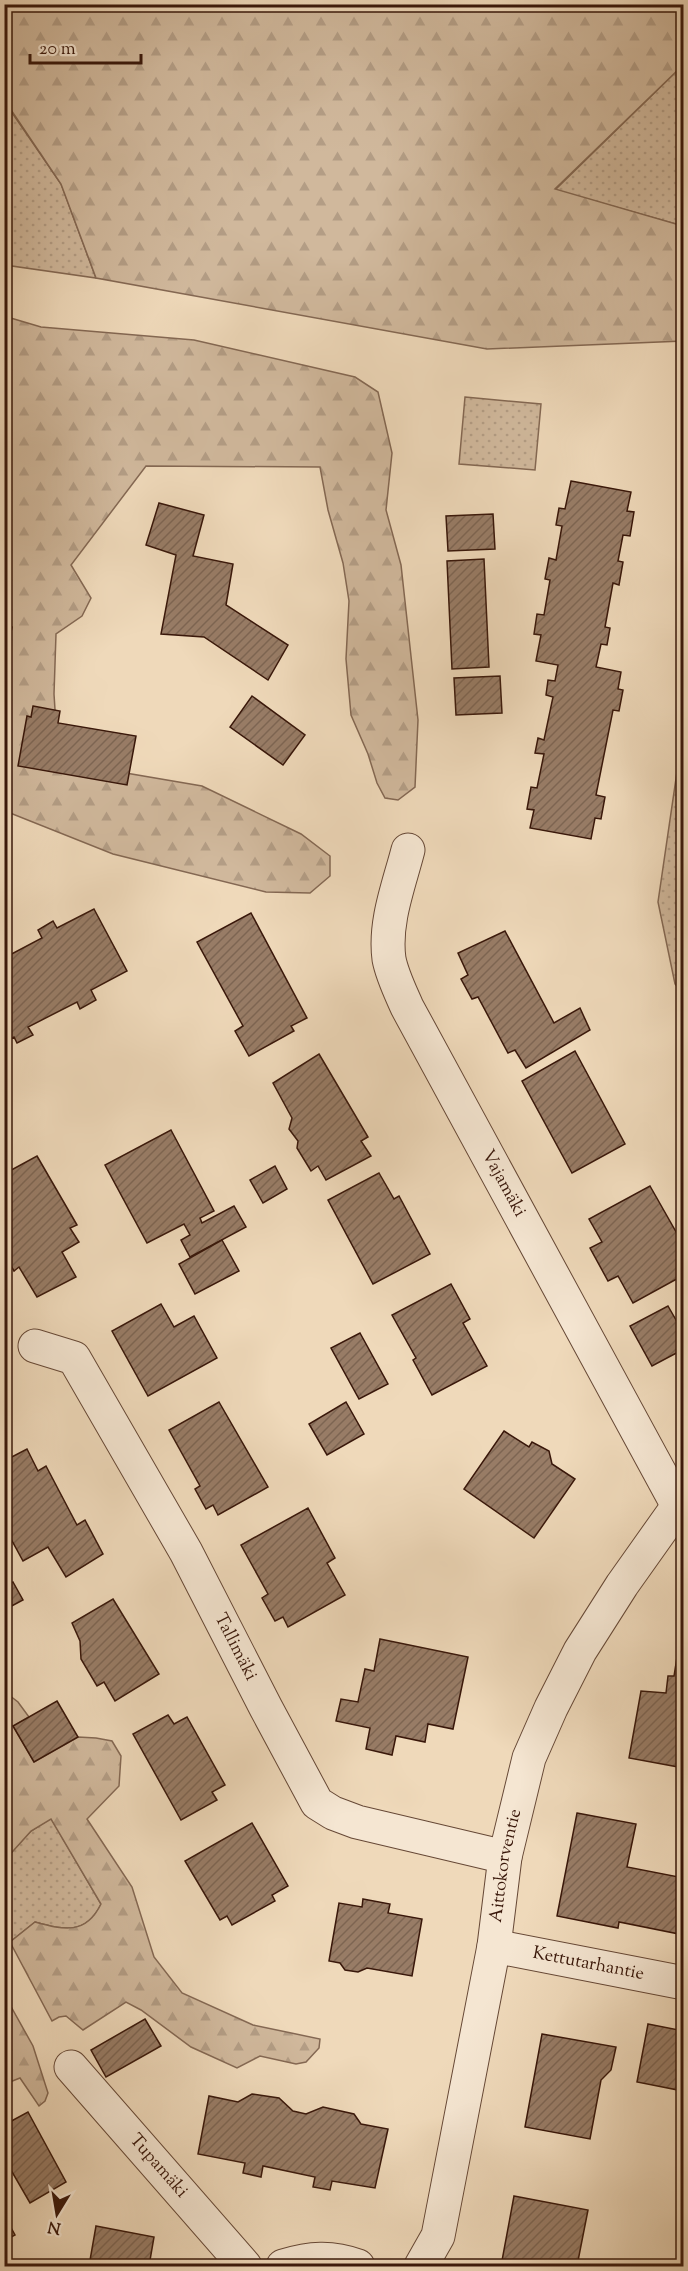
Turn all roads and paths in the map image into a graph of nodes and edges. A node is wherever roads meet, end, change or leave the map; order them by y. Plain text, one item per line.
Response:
1 (408, 850) dead end
2 (36, 1346) dead end
3 (681, 1504) edge
4 (505, 1857) junction
5 (494, 1946) junction
6 (684, 1983) edge
7 (71, 2067) dead end
8 (245, 2266) edge
9 (283, 2266) edge
10 (358, 2266) edge
11 (421, 2266) edge

1 - 3 street, Vajamäki
2 - 4 street, Tallimäki
3 - 4 street, Aittokorventie
4 - 5 street, Aittokorventie
5 - 6 street, Kettutarhantie
5 - 11 street, Aittokorventie
7 - 8 street, Tupamäki
9 - 10 street

